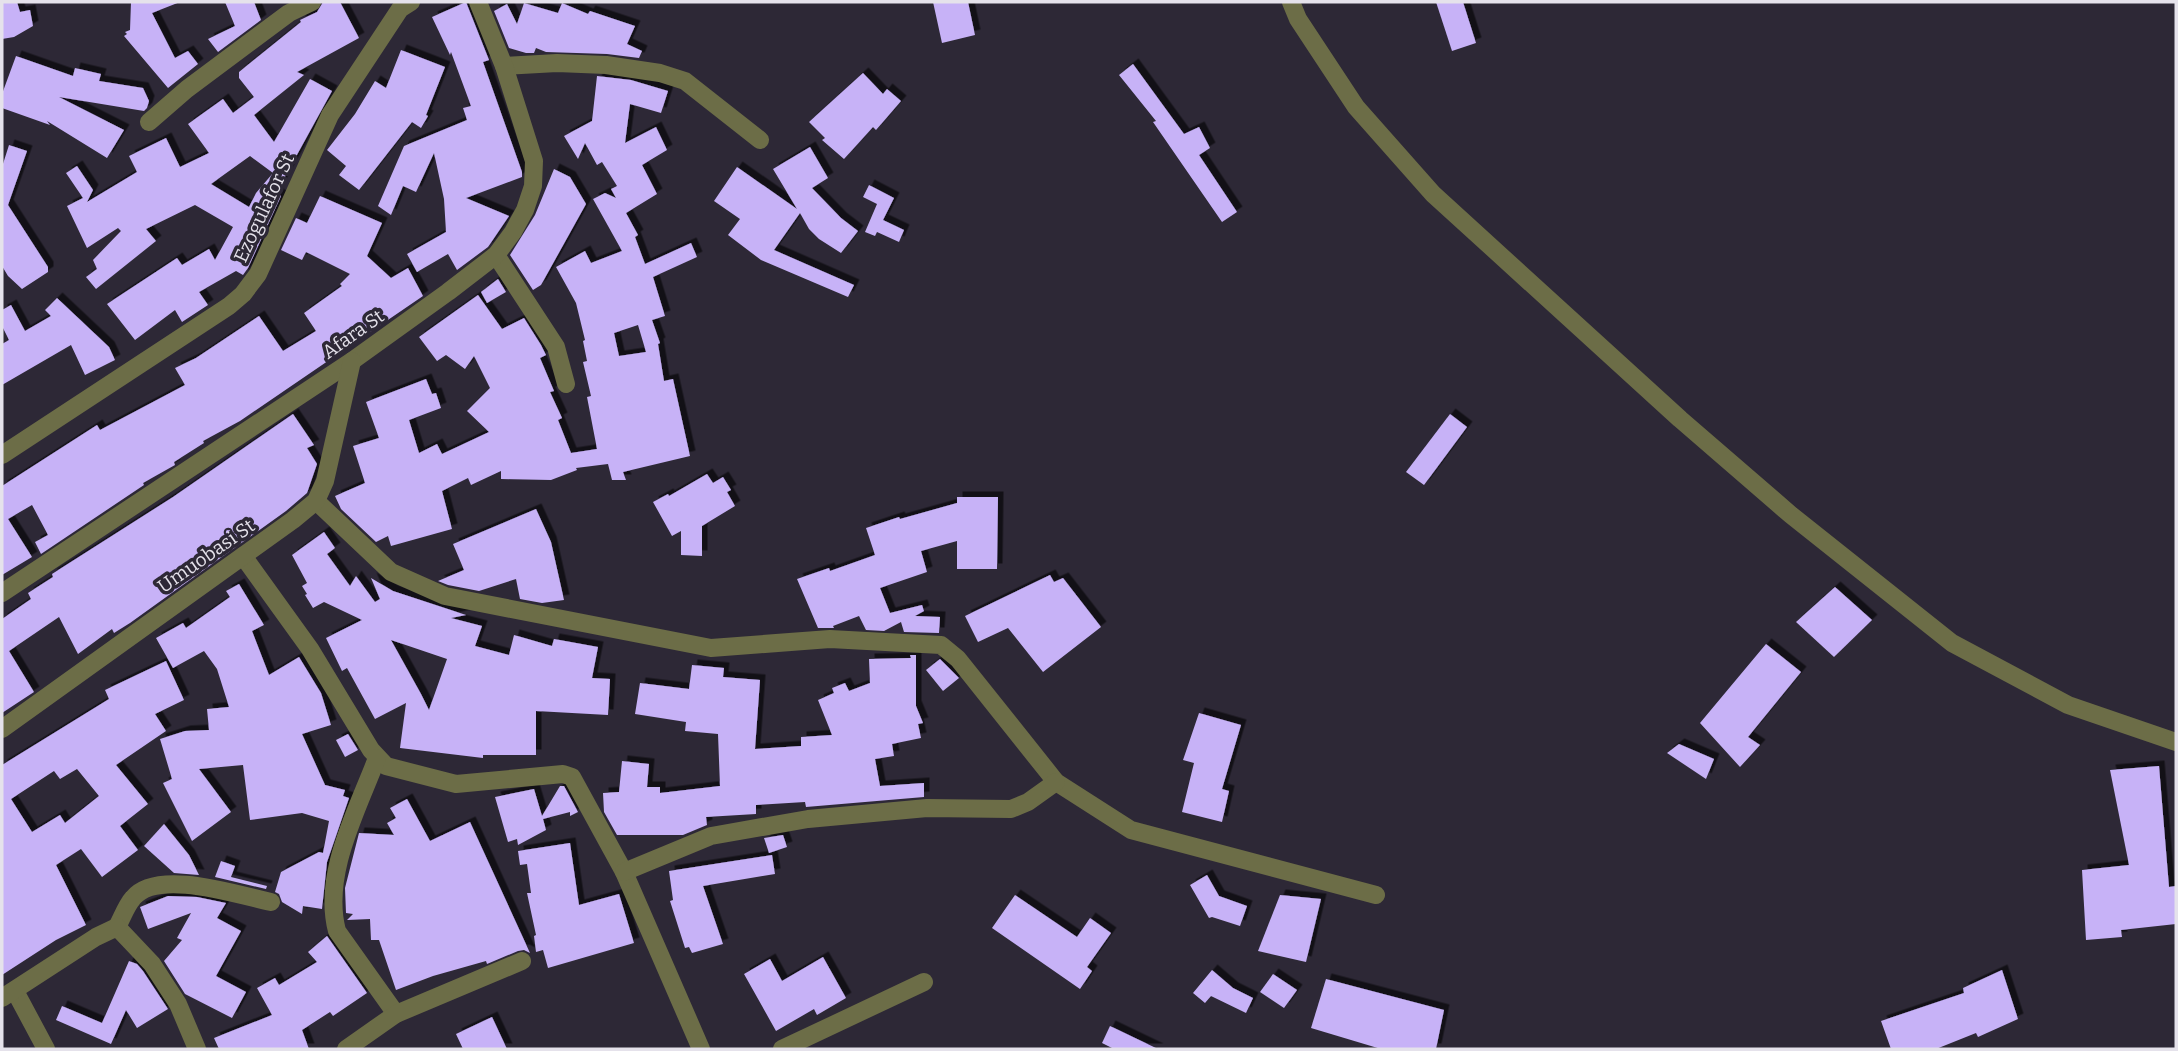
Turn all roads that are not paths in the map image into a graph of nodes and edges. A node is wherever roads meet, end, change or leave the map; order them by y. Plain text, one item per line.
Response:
1 (312, 2) edge
2 (478, 2) edge
3 (1291, 2) edge
4 (399, 4) edge
5 (504, 66) junction
6 (149, 122) dead end
7 (760, 139) dead end
8 (496, 255) junction
9 (352, 361) junction
10 (566, 384) dead end
11 (2, 455) edge
12 (316, 501) junction
13 (243, 556) junction
14 (2, 593) edge
15 (2, 729) edge
16 (2176, 742) edge
17 (377, 758) junction
18 (1056, 782) junction
19 (624, 872) junction
20 (1376, 895) dead end
21 (271, 902) dead end
22 (117, 927) junction
23 (522, 961) dead end
24 (924, 982) dead end
25 (8, 994) edge
26 (396, 1014) junction
27 (46, 1049) edge
28 (198, 1049) edge
29 (346, 1049) edge
30 (701, 1049) edge
31 (782, 1049) edge

1 - 6 street
2 - 5 street, Afara St
3 - 16 street
4 - 11 street, Ezogulafor St
5 - 7 street
5 - 8 street, Afara St
8 - 9 street, Afara St
8 - 10 street
9 - 12 street
9 - 14 street, Afara St
12 - 13 street, Umuobasi St
12 - 18 street
13 - 15 street, Umuobasi St
13 - 17 street
17 - 19 street
17 - 26 street
18 - 19 street
18 - 20 street
19 - 30 street
21 - 22 street
22 - 25 street
22 - 28 street
23 - 26 street
24 - 31 street
25 - 27 street
26 - 29 street

